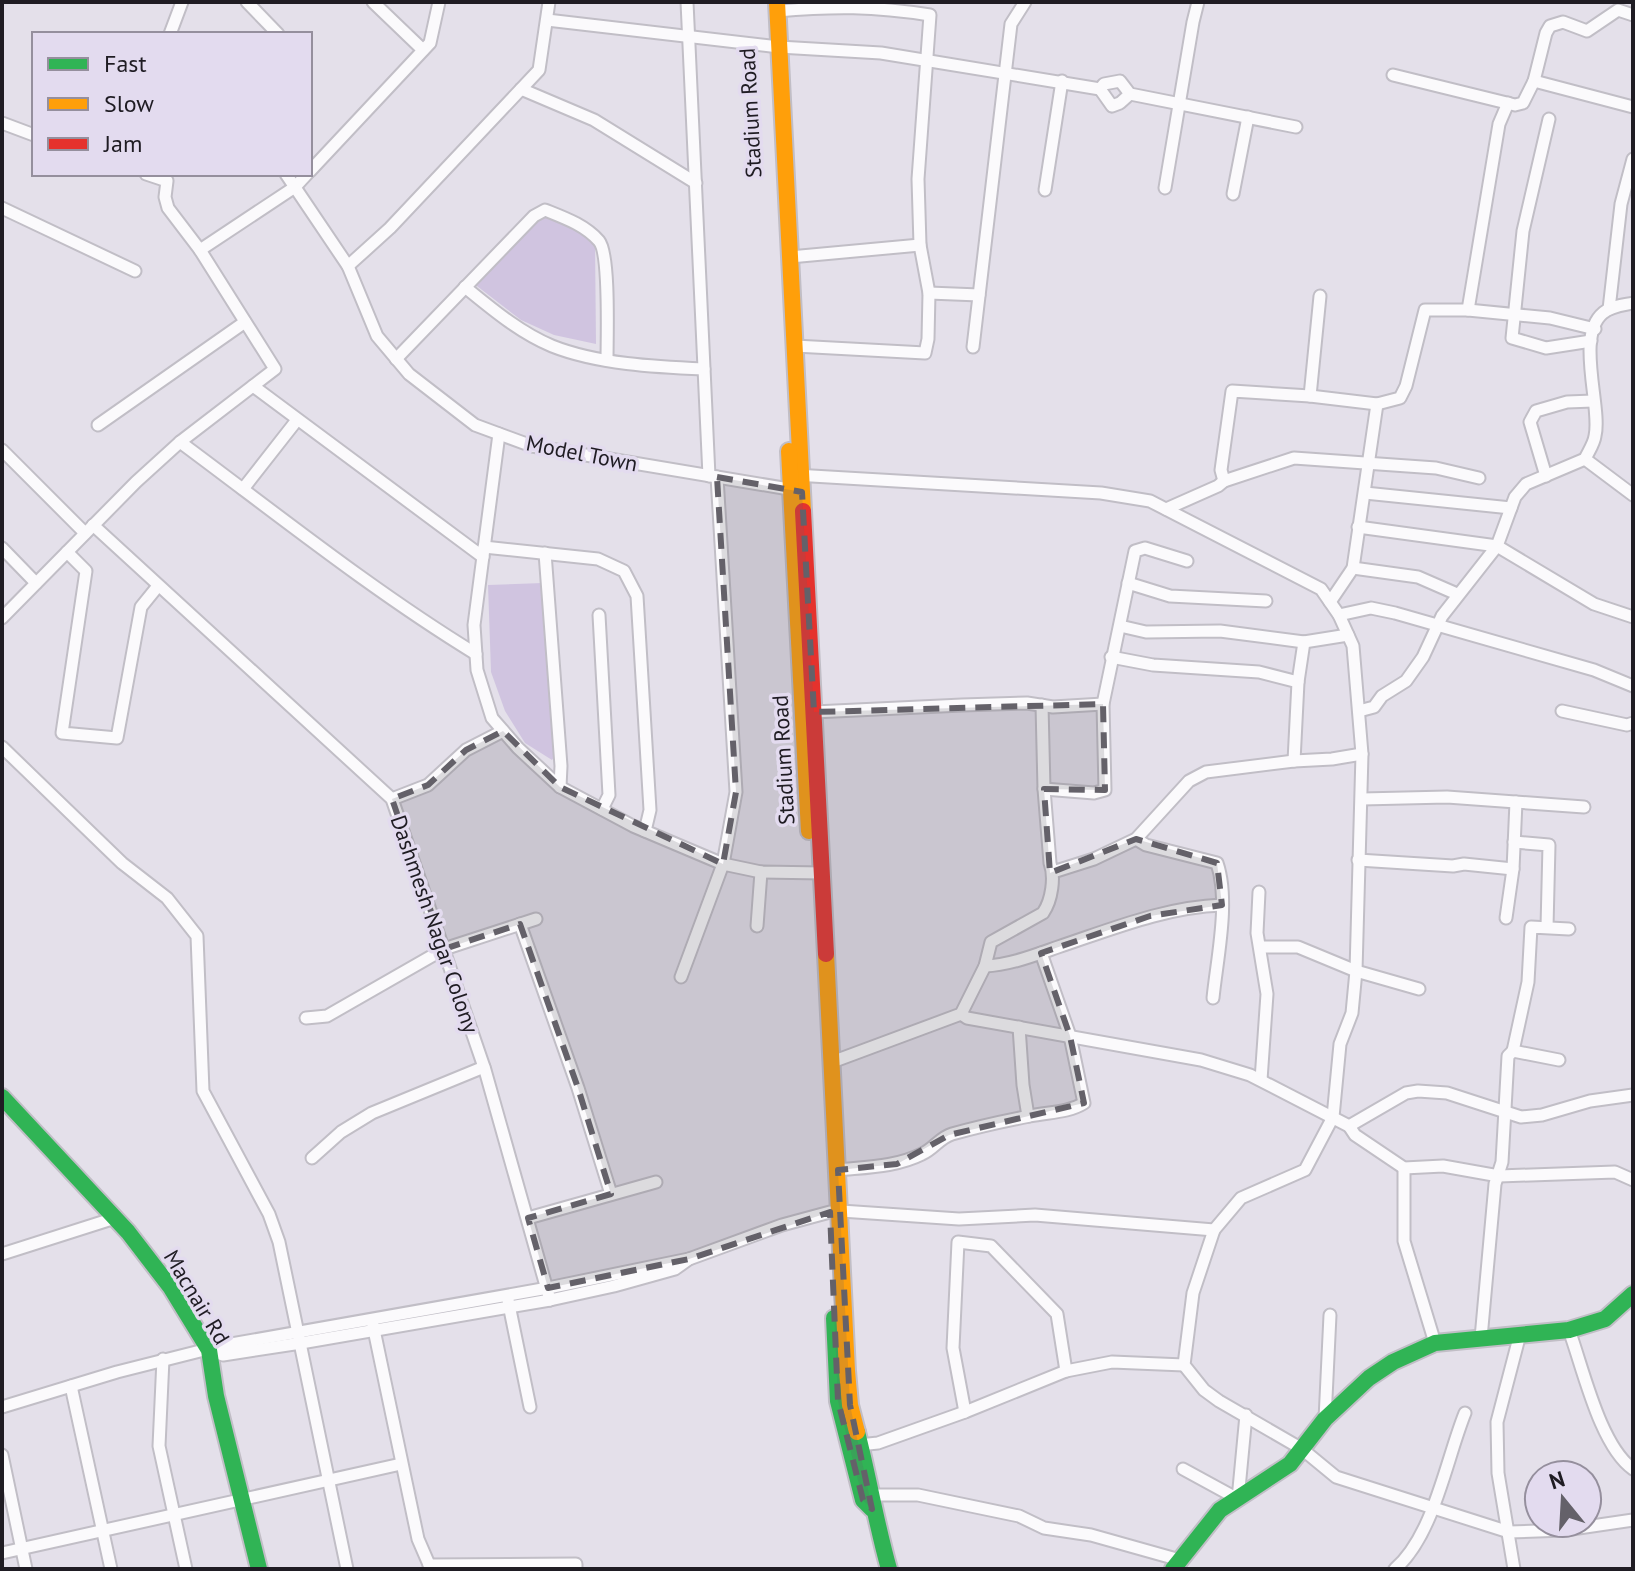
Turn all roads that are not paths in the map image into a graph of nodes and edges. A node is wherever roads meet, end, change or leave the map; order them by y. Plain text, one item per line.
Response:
1 (182, 2) edge
2 (247, 2) edge
3 (373, 2) edge
4 (439, 2) edge
5 (549, 2) edge
6 (687, 2) edge
7 (1025, 2) edge
8 (1198, 2) edge
9 (773, 5) edge
10 (1633, 15) edge
11 (547, 20) junction
12 (171, 32) edge
13 (276, 32) edge
14 (689, 37) junction
15 (774, 47) junction
16 (423, 50) junction
17 (927, 58) junction
18 (1005, 72) junction
19 (1393, 75) dead end
20 (1062, 81) junction
21 (1534, 81) junction
22 (521, 89) junction
23 (1100, 89) junction
24 (1130, 94) junction
25 (1508, 103) junction
26 (1180, 104) junction
27 (1633, 107) edge
28 (1248, 117) junction
29 (1549, 119) dead end
30 (2, 123) edge
31 (1296, 127) dead end
32 (32, 134) edge
33 (1633, 159) edge
34 (312, 168) edge
35 (152, 176) edge
36 (287, 176) edge
37 (305, 176) edge
38 (696, 183) junction
39 (295, 187) junction
40 (1165, 188) dead end
41 (1045, 190) dead end
42 (1233, 194) dead end
43 (2, 208) edge
44 (920, 245) junction
45 (200, 250) junction
46 (790, 257) junction
47 (348, 266) junction
48 (135, 271) dead end
49 (465, 287) junction
50 (929, 293) junction
51 (979, 295) junction
52 (1320, 296) dead end
53 (1633, 303) edge
54 (1609, 309) junction
55 (1468, 310) junction
56 (1513, 314) junction
57 (245, 322) junction
58 (1595, 329) junction
59 (1591, 341) junction
60 (795, 346) junction
61 (973, 347) dead end
62 (396, 359) junction
63 (607, 360) junction
64 (704, 369) junction
65 (253, 386) junction
66 (1310, 396) junction
67 (1593, 401) junction
68 (1377, 404) junction
69 (297, 420) junction
70 (98, 425) dead end
71 (499, 434) junction
72 (180, 442) junction
73 (2, 450) edge
74 (1585, 459) junction
75 (1367, 465) junction
76 (1546, 476) junction
77 (713, 477) junction
78 (1479, 478) dead end
79 (1224, 481) junction
80 (796, 483) junction
81 (243, 489) junction
82 (1365, 493) junction
83 (1633, 495) edge
84 (1511, 508) junction
85 (1166, 509) junction
86 (1358, 527) junction
87 (89, 529) junction
88 (1497, 546) junction
89 (2, 548) edge
90 (67, 552) junction
91 (484, 552) junction
92 (545, 553) junction
93 (1187, 561) dead end
94 (1353, 568) junction
95 (36, 583) junction
96 (1128, 583) junction
97 (158, 586) junction
98 (1457, 594) junction
99 (1266, 601) dead end
100 (1330, 602) junction
101 (599, 615) dead end
102 (1339, 615) junction
103 (1633, 617) edge
104 (2, 618) edge
105 (1120, 626) junction
106 (1437, 627) junction
107 (1348, 635) junction
108 (1304, 642) junction
109 (476, 654) junction
110 (1111, 657) junction
111 (1298, 682) junction
112 (1633, 686) edge
113 (1103, 704) junction
114 (1042, 705) junction
115 (1359, 711) junction
116 (1562, 711) dead end
117 (814, 712) junction
118 (1633, 723) edge
119 (503, 731) junction
120 (2, 747) edge
121 (1362, 754) junction
122 (1294, 761) junction
123 (560, 787) junction
124 (1044, 789) junction
125 (392, 799) junction
126 (1362, 799) junction
127 (1516, 802) junction
128 (1584, 807) dead end
129 (602, 809) junction
130 (645, 831) junction
131 (1136, 839) junction
132 (1514, 842) junction
133 (1358, 860) junction
134 (723, 864) junction
135 (1513, 869) junction
136 (761, 872) junction
137 (1053, 872) junction
138 (817, 874) junction
139 (1259, 892) dead end
140 (1222, 905) junction
141 (1506, 918) dead end
142 (536, 919) dead end
143 (520, 924) junction
144 (757, 926) dead end
145 (1547, 927) junction
146 (1569, 929) dead end
147 (1260, 947) junction
148 (444, 949) junction
149 (1041, 953) junction
150 (985, 966) junction
151 (1356, 971) junction
152 (681, 977) dead end
153 (1419, 989) dead end
154 (1213, 998) dead end
155 (961, 1014) junction
156 (306, 1018) dead end
157 (1019, 1027) junction
158 (1070, 1036) junction
159 (1513, 1051) junction
160 (1559, 1060) dead end
161 (832, 1062) junction
162 (484, 1067) junction
163 (1261, 1080) junction
164 (1633, 1095) edge
165 (2, 1097) edge
166 (1507, 1111) junction
167 (1028, 1116) junction
168 (1333, 1117) junction
169 (1349, 1126) junction
170 (312, 1158) dead end
171 (1404, 1168) junction
172 (838, 1170) junction
173 (1499, 1176) junction
174 (1633, 1180) edge
175 (656, 1182) dead end
176 (611, 1194) junction
177 (835, 1212) junction
178 (115, 1218) junction
179 (528, 1218) junction
180 (1214, 1230) junction
181 (2, 1254) edge
182 (549, 1294) junction
183 (1633, 1294) edge
184 (509, 1301) junction
185 (1330, 1315) dead end
186 (373, 1325) junction
187 (1569, 1330) junction
188 (1520, 1334) junction
189 (300, 1338) junction
190 (1481, 1338) junction
191 (1435, 1343) junction
192 (209, 1350) junction
193 (163, 1359) junction
194 (1184, 1365) junction
195 (1066, 1371) junction
196 (71, 1386) junction
197 (2, 1407) edge
198 (530, 1407) dead end
199 (965, 1412) junction
200 (1465, 1413) dead end
201 (1246, 1415) junction
202 (1325, 1419) junction
203 (859, 1445) junction
204 (1302, 1449) junction
205 (2, 1455) edge
206 (401, 1464) junction
207 (1183, 1469) dead end
208 (1633, 1469) edge
209 (330, 1481) junction
210 (1238, 1499) junction
211 (242, 1501) junction
212 (872, 1502) junction
213 (1433, 1506) junction
214 (175, 1515) junction
215 (1633, 1520) edge
216 (102, 1531) junction
217 (1509, 1532) junction
218 (22, 1548) junction
219 (2, 1553) edge
220 (1177, 1564) edge
221 (430, 1567) edge
222 (26, 1569) edge
223 (111, 1569) edge
224 (186, 1569) edge
225 (259, 1569) edge
226 (347, 1569) edge
227 (576, 1569) edge
228 (889, 1569) edge
229 (1395, 1569) edge
230 (1514, 1569) edge

1 - 12 street
2 - 13 street
3 - 16 street
4 - 16 street
5 - 11 street
6 - 14 street
7 - 18 street
8 - 26 street
9 - 15 main road, Stadium Road
9 - 17 street
10 - 21 street
11 - 14 street
11 - 22 street
14 - 15 street
14 - 38 street
15 - 17 street
15 - 46 main road, Stadium Road
15 - 80 main road, Stadium Road
16 - 34 street
17 - 18 street
17 - 44 street
18 - 20 street
18 - 51 street
19 - 25 street
20 - 23 street
20 - 41 street
21 - 25 street
21 - 27 street
22 - 38 street
22 - 47 street
23 - 24 street
23 - 24 street
24 - 26 street
25 - 55 street
26 - 28 street
26 - 40 street
28 - 31 street
28 - 42 street
29 - 56 street
30 - 32 street
33 - 54 street
35 - 45 street
36 - 39 street, Model Town
37 - 39 street
38 - 64 street
39 - 45 street
39 - 47 street, Model Town
43 - 48 street
44 - 46 street
44 - 50 street
45 - 57 street
46 - 60 main road, Stadium Road
47 - 62 street, Model Town
49 - 62 street
49 - 63 street
49 - 63 street
50 - 51 street
50 - 60 street
51 - 61 street
52 - 66 street
53 - 54 street
54 - 58 street
55 - 56 street
55 - 68 street
56 - 58 street
56 - 59 street
57 - 65 street
57 - 70 street
58 - 59 street
59 - 67 street
60 - 80 main road, Stadium Road
62 - 71 street, Model Town
63 - 64 street
64 - 77 street
65 - 69 street
65 - 72 street
66 - 68 street
66 - 79 street
67 - 74 street
67 - 76 street
68 - 75 street
69 - 81 street
69 - 91 street
71 - 77 street, Model Town
71 - 91 street
72 - 81 street
72 - 87 street
73 - 87 street, Dashmesh Nagar Colony
74 - 76 street
74 - 83 street
75 - 78 street
75 - 79 street
75 - 82 street
76 - 84 street
77 - 80 street, Model Town
77 - 134 street
79 - 85 street
80 - 85 street, Model Town
80 - 117 main road, Stadium Road
80 - 138 main road, Stadium Road
81 - 109 street
82 - 84 street
82 - 86 street
84 - 88 street
85 - 100 street, Model Town
86 - 88 street
86 - 94 street
87 - 90 street
87 - 97 street, Dashmesh Nagar Colony
88 - 98 street
88 - 103 street
89 - 95 street
90 - 95 street
90 - 97 street
91 - 92 street
91 - 109 street
92 - 123 street
92 - 130 street
93 - 96 street
94 - 98 street
94 - 100 street
95 - 104 street
96 - 99 street
96 - 105 street
97 - 125 street, Dashmesh Nagar Colony
98 - 106 street
100 - 102 street, Model Town
101 - 129 street
102 - 106 street
102 - 107 street, Model Town
105 - 108 street
105 - 110 street
106 - 112 street
106 - 115 street
107 - 108 street
107 - 115 street, Model Town
108 - 111 street
109 - 119 street
110 - 111 street
110 - 113 street
111 - 122 street
113 - 114 street
113 - 124 street
114 - 117 street
114 - 124 street
115 - 121 street, Model Town
116 - 118 street
117 - 138 main road, Stadium Road
119 - 123 street
119 - 125 street
120 - 189 street
121 - 122 street
121 - 126 street, Model Town
122 - 131 street
123 - 129 street
124 - 137 street
125 - 148 street, Dashmesh Nagar Colony
126 - 127 street
126 - 133 street, Model Town
127 - 128 street
127 - 132 street
129 - 130 street
130 - 134 street
131 - 137 street
131 - 140 street
132 - 135 street
132 - 145 street
133 - 135 street
133 - 151 street, Model Town
134 - 136 street
134 - 152 street
135 - 141 street
136 - 138 street
136 - 144 street
137 - 150 street
138 - 161 main road, Stadium Road
138 - 177 main road, Stadium Road
139 - 147 street
140 - 149 street
140 - 154 street
142 - 143 street
143 - 148 street
143 - 176 street
145 - 146 street
145 - 159 street
147 - 151 street
147 - 163 street
148 - 156 street
148 - 162 street, Dashmesh Nagar Colony
149 - 150 street
149 - 158 street
150 - 155 street
151 - 153 street
151 - 168 street, Model Town
155 - 157 street
155 - 161 street
157 - 158 street
157 - 167 street
158 - 163 street
158 - 167 street
159 - 160 street
159 - 166 street
161 - 172 main road, Stadium Road
162 - 170 street
162 - 179 street, Dashmesh Nagar Colony
163 - 168 street
164 - 166 street
165 - 178 main road, Macnair Rd
166 - 169 street
166 - 173 street
167 - 172 street
168 - 169 street
168 - 180 street
169 - 171 street
171 - 173 street
171 - 191 street
172 - 177 main road, Stadium Road
173 - 174 street
173 - 190 street
175 - 176 street
176 - 179 street
177 - 180 street
177 - 182 street
177 - 203 main road, Stadium Road
177 - 212 main road, Stadium Road
178 - 181 street
178 - 192 main road, Macnair Rd
179 - 182 street, Dashmesh Nagar Colony
180 - 194 street
182 - 184 street
183 - 187 main road
184 - 186 street
184 - 198 street
185 - 202 street
186 - 189 street
186 - 206 street
187 - 188 main road
187 - 208 street
188 - 190 main road
188 - 217 street
189 - 192 street
189 - 209 street
190 - 191 main road
191 - 202 main road
192 - 193 street
192 - 211 main road, Macnair Rd
193 - 196 street
193 - 214 street
194 - 195 street
194 - 201 street
195 - 199 street
195 - 199 street
196 - 197 street
196 - 216 street
199 - 203 street
200 - 213 street
201 - 204 street
201 - 210 street
202 - 204 main road
203 - 212 main road, Stadium Road
204 - 210 main road
204 - 213 street
205 - 218 street
206 - 209 street
206 - 221 street
207 - 210 street
209 - 211 street
209 - 226 street
210 - 220 main road
211 - 214 street
211 - 225 main road, Macnair Rd
212 - 220 street
212 - 228 main road, Stadium Road
213 - 217 street
213 - 229 street
214 - 216 street
214 - 224 street
215 - 217 street
216 - 218 street
216 - 223 street
217 - 230 street
218 - 219 street
218 - 222 street
221 - 227 street

